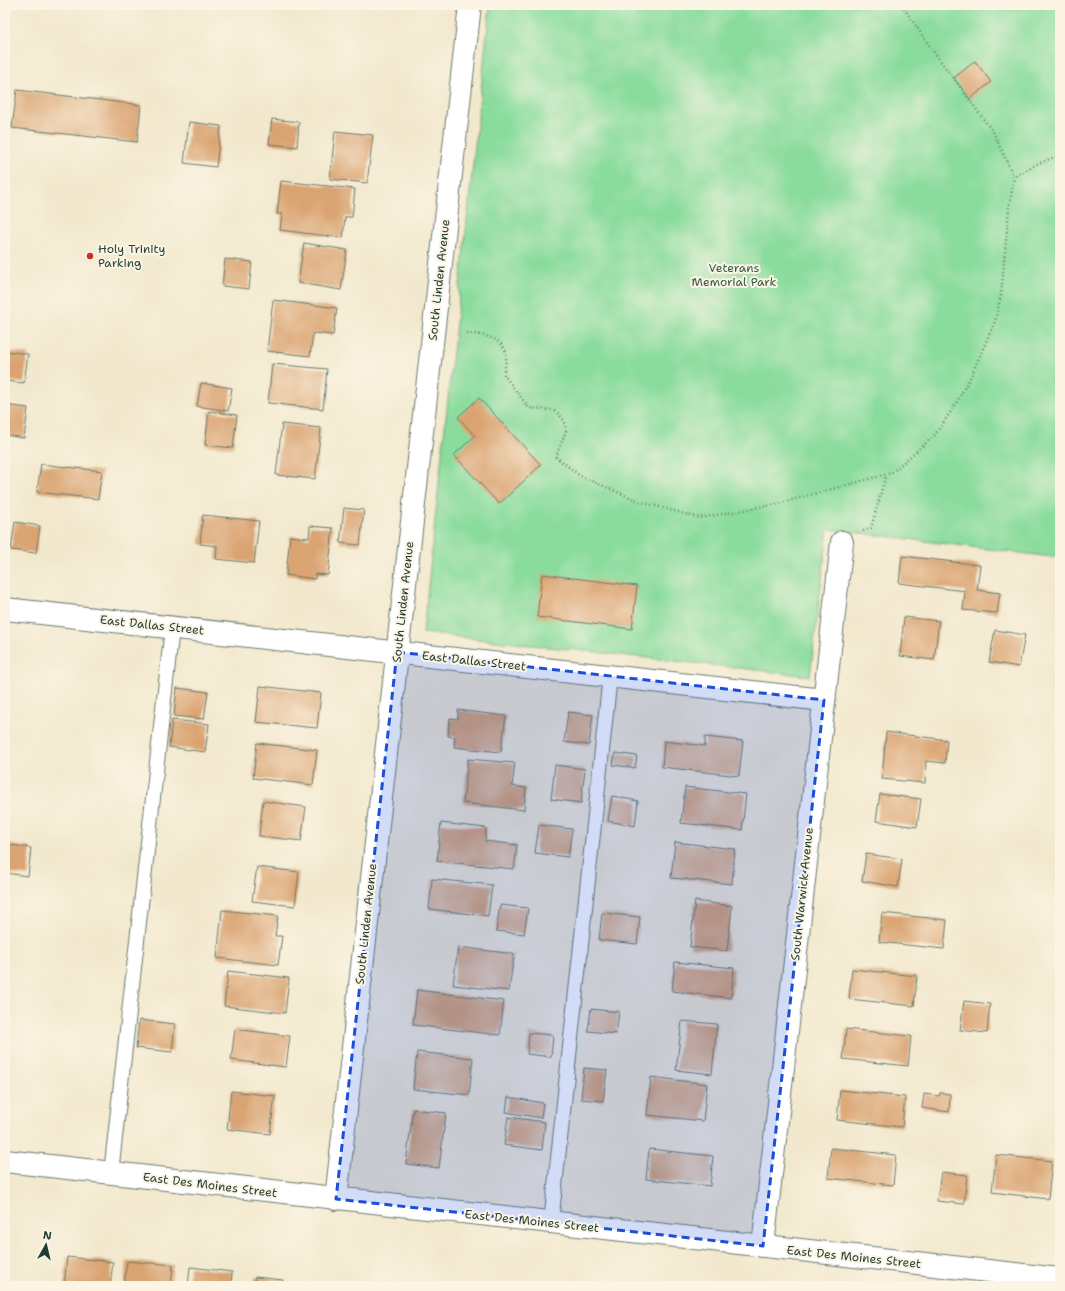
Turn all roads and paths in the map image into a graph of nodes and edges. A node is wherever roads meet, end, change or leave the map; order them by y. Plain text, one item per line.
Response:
1 (470, 5) edge
2 (902, 5) edge
3 (1060, 155) edge
4 (1014, 176) junction
5 (467, 333) dead end
6 (886, 475) junction
7 (842, 542) joint
8 (5, 609) edge
9 (172, 628) junction
10 (397, 652) junction
11 (610, 676) junction
12 (824, 700) junction
13 (5, 1161) edge
14 (111, 1173) junction
15 (336, 1199) junction
16 (551, 1223) junction
17 (763, 1246) junction
18 (1060, 1280) edge

1 - 10 street, South Linden Avenue
2 - 4 path
3 - 4 path
4 - 6 path
5 - 6 path
6 - 7 path
7 - 12 street, South Warwick Avenue
8 - 9 street, East Dallas Street
9 - 10 street, East Dallas Street
9 - 14 lane
10 - 11 street, East Dallas Street
10 - 15 street, South Linden Avenue
11 - 12 street, East Dallas Street
11 - 16 lane
12 - 17 street, South Warwick Avenue
13 - 14 street, East Des Moines Street
14 - 15 street, East Des Moines Street
15 - 16 street, East Des Moines Street
16 - 17 street, East Des Moines Street
17 - 18 street, East Des Moines Street

